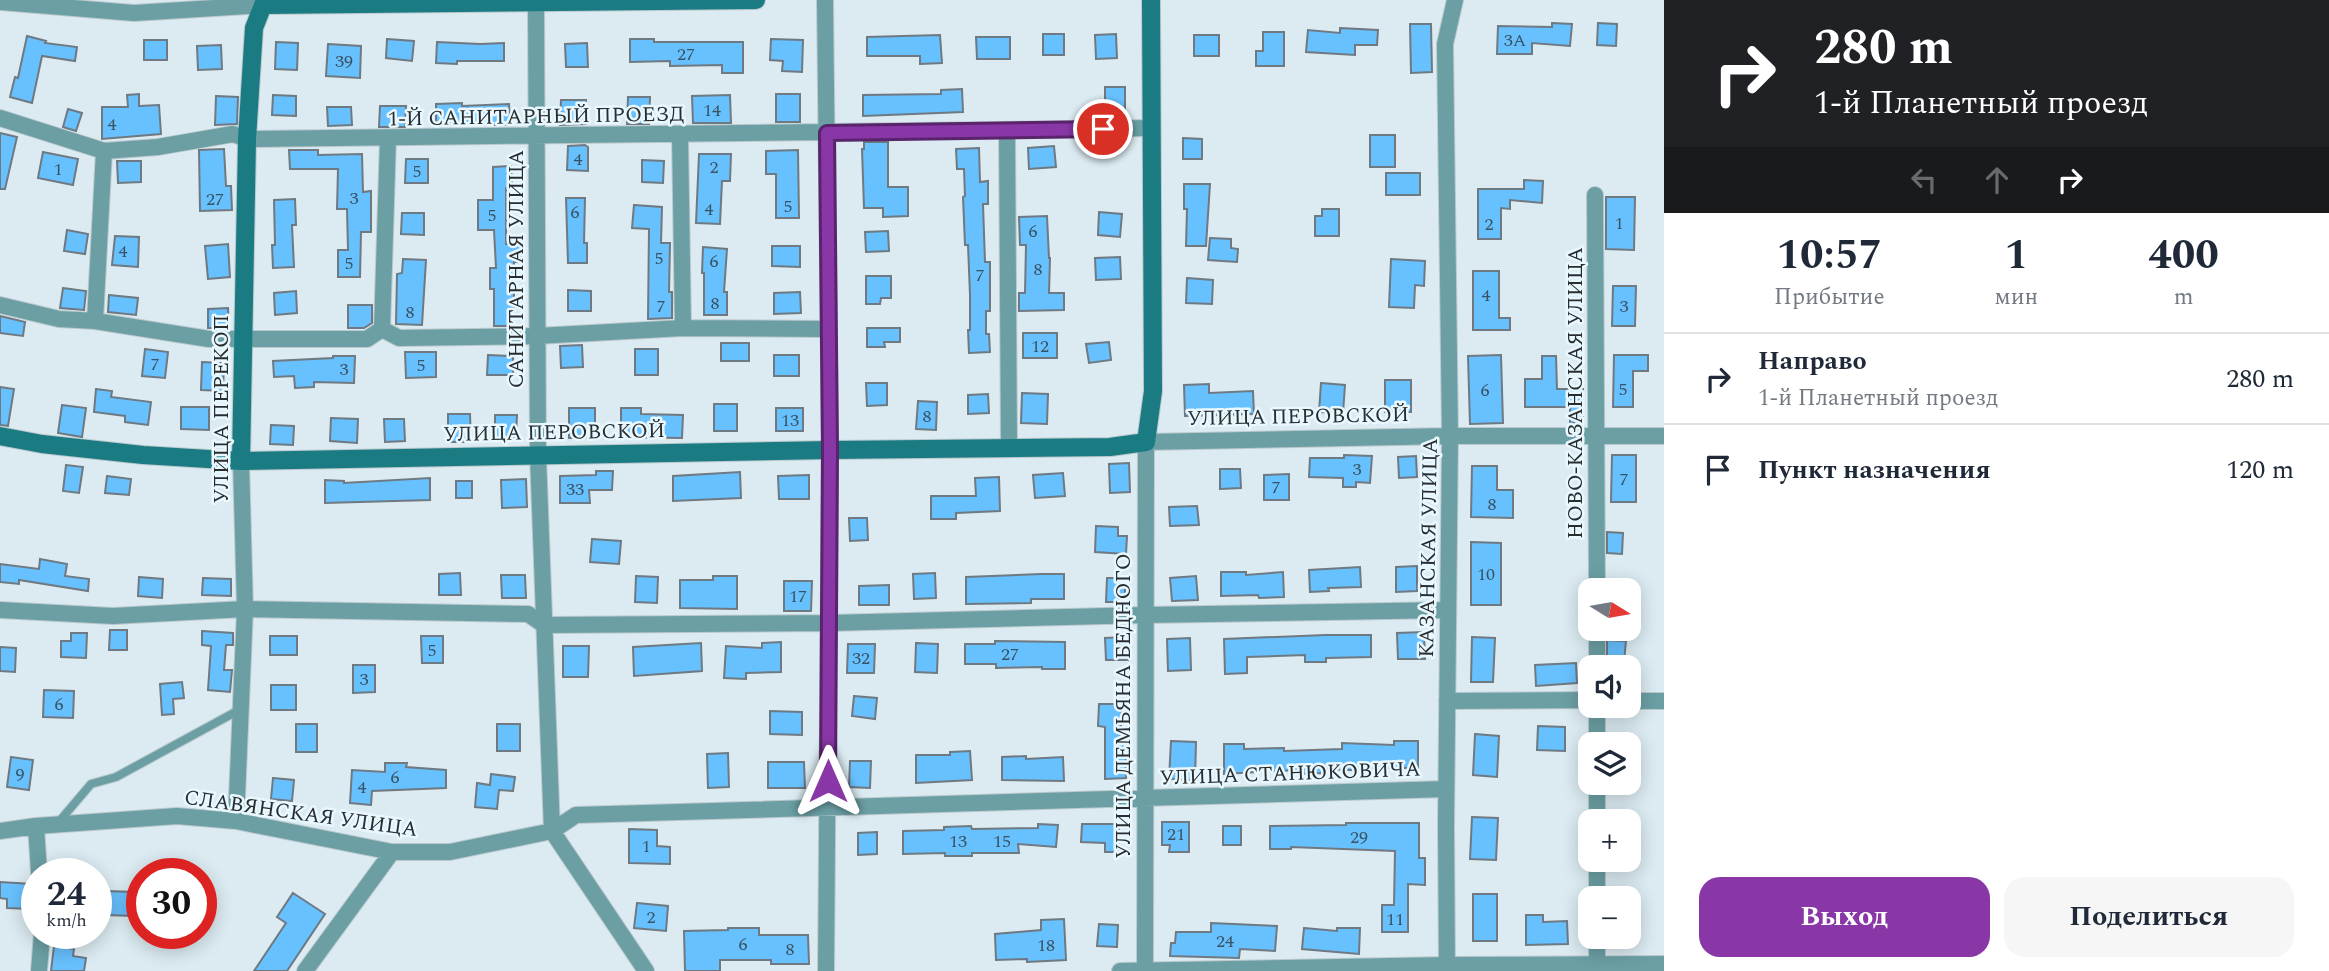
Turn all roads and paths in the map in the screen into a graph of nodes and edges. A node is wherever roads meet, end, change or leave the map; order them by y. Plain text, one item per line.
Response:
1 (756, 0) edge
2 (825, 0) edge
3 (1151, 0) edge
4 (1454, 0) edge
5 (536, 1) edge
6 (264, 2) edge
7 (2, 5) edge
8 (0, 118) edge
9 (1152, 128) junction
10 (1006, 130) junction
11 (827, 133) junction
12 (681, 135) junction
13 (537, 136) junction
14 (247, 139) junction
15 (388, 139) junction
16 (104, 151) junction
17 (1595, 195) dead end
18 (0, 304) edge
19 (95, 321) junction
20 (683, 328) junction
21 (382, 329) junction
22 (829, 330) junction
23 (537, 336) junction
24 (244, 340) junction
25 (0, 436) edge
26 (1450, 436) junction
27 (1664, 436) edge
28 (1598, 438) junction
29 (1146, 442) junction
30 (1009, 448) junction
31 (830, 450) junction
32 (538, 455) junction
33 (241, 461) junction
34 (1597, 578) edge
35 (245, 609) junction
36 (0, 610) edge
37 (1448, 610) junction
38 (1145, 615) junction
39 (829, 623) junction
40 (544, 625) junction
41 (1447, 701) junction
42 (1578, 701) edge
43 (1641, 701) edge
44 (1663, 701) edge
45 (241, 709) junction
46 (1446, 789) junction
47 (1146, 798) junction
48 (828, 807) junction
49 (236, 821) junction
50 (57, 824) junction
51 (36, 826) junction
52 (0, 831) edge
53 (552, 831) junction
54 (392, 852) junction
55 (38, 858) edge
56 (41, 949) edge
57 (1597, 949) edge
58 (1664, 964) edge
59 (1447, 968) edge
60 (1597, 968) edge
61 (39, 971) edge
62 (305, 971) edge
63 (646, 971) edge
64 (826, 971) edge
65 (1120, 971) edge
66 (1145, 971) edge

1 - 5 main road
2 - 11 street
3 - 9 main road, УЛИЦА ДЕМЬЯНА БЕДНОГО
4 - 26 street, КАЗАНСКАЯ УЛИЦА
5 - 6 main road
5 - 13 street, САНИТАРНАЯ УЛИЦА
6 - 7 street
6 - 14 main road, УЛИЦА ПЕРЕКОП
8 - 16 street
9 - 10 street, 1-Й САНИТАРНЫЙ ПРОЕЗД
9 - 29 main road, УЛИЦА ДЕМЬЯНА БЕДНОГО
10 - 11 street, 1-Й САНИТАРНЫЙ ПРОЕЗД
10 - 30 street
11 - 12 street, 1-Й САНИТАРНЫЙ ПРОЕЗД
11 - 22 street
12 - 13 street, 1-Й САНИТАРНЫЙ ПРОЕЗД
12 - 20 street
13 - 15 street, 1-Й САНИТАРНЫЙ ПРОЕЗД
13 - 23 street, САНИТАРНАЯ УЛИЦА
14 - 15 street, 1-Й САНИТАРНЫЙ ПРОЕЗД
14 - 16 street, 1-Й САНИТАРНЫЙ ПРОЕЗД
14 - 24 main road, УЛИЦА ПЕРЕКОП
15 - 21 street
16 - 19 street
17 - 28 street, НОВО-КАЗАНСКАЯ УЛИЦА
18 - 19 street
19 - 24 street
20 - 22 street
20 - 23 street
21 - 23 street
21 - 24 street
22 - 31 street
23 - 32 street, САНИТАРНАЯ УЛИЦА
24 - 33 main road, УЛИЦА ПЕРЕКОП
25 - 33 main road, УЛИЦА ПЕРОВСКОЙ
26 - 28 street, УЛИЦА ПЕРОВСКОЙ
26 - 29 street, УЛИЦА ПЕРОВСКОЙ
26 - 37 street, КАЗАНСКАЯ УЛИЦА
27 - 28 street, УЛИЦА ПЕРОВСКОЙ
28 - 34 street, НОВО-КАЗАНСКАЯ УЛИЦА
29 - 30 main road, УЛИЦА ПЕРОВСКОЙ
29 - 38 street, УЛИЦА ДЕМЬЯНА БЕДНОГО
30 - 31 main road, УЛИЦА ПЕРОВСКОЙ
31 - 32 main road, УЛИЦА ПЕРОВСКОЙ
31 - 39 street
32 - 33 main road, УЛИЦА ПЕРОВСКОЙ
32 - 40 street, САНИТАРНАЯ УЛИЦА
33 - 35 street, УЛИЦА ПЕРЕКОП
35 - 36 street
35 - 40 street
35 - 45 street, УЛИЦА ПЕРЕКОП
37 - 38 street
37 - 41 street, КАЗАНСКАЯ УЛИЦА
38 - 39 street
38 - 47 street, УЛИЦА ДЕМЬЯНА БЕДНОГО
39 - 40 street
39 - 48 street
40 - 53 street, САНИТАРНАЯ УЛИЦА
41 - 42 street
41 - 46 street, КАЗАНСКАЯ УЛИЦА
43 - 44 street
45 - 49 street, УЛИЦА ПЕРЕКОП
45 - 50 lane
46 - 47 street, УЛИЦА СТАНЮКОВИЧА
46 - 59 street, КАЗАНСКАЯ УЛИЦА
47 - 48 street, УЛИЦА СТАНЮКОВИЧА
47 - 66 street, УЛИЦА ДЕМЬЯНА БЕДНОГО
48 - 53 street, УЛИЦА СТАНЮКОВИЧА
48 - 64 street
49 - 50 street, СЛАВЯНСКАЯ УЛИЦА
49 - 54 street, СЛАВЯНСКАЯ УЛИЦА
50 - 51 street, СЛАВЯНСКАЯ УЛИЦА
51 - 52 street, СЛАВЯНСКАЯ УЛИЦА
51 - 55 street
53 - 54 street, СЛАВЯНСКАЯ УЛИЦА
53 - 63 street
54 - 62 street
56 - 61 street
57 - 60 street
58 - 60 street
59 - 60 street
59 - 66 street
65 - 66 street

